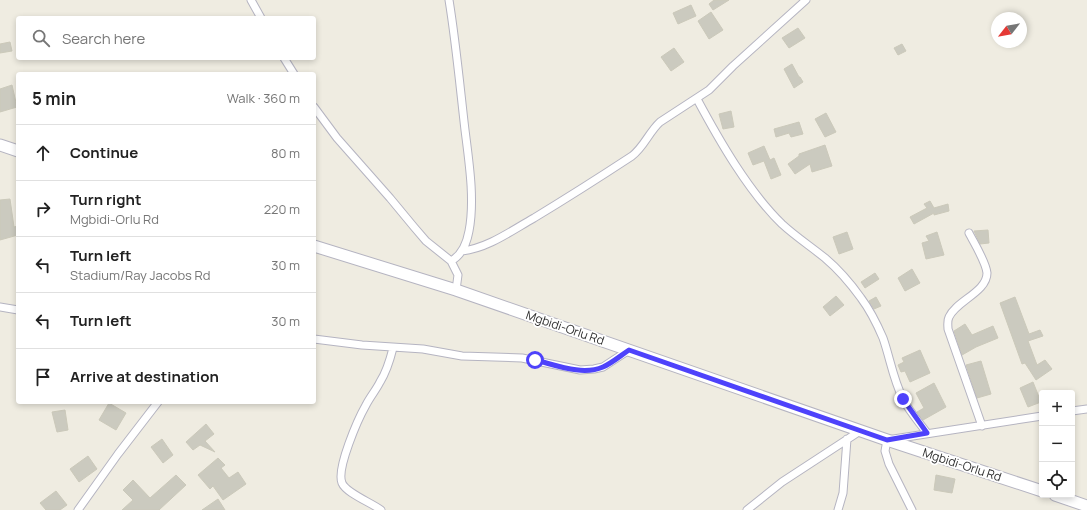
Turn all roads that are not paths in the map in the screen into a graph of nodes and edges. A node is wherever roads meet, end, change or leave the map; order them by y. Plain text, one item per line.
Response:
1 (251, 0) edge
2 (449, 0) edge
3 (806, 0) edge
4 (260, 16) edge
5 (285, 60) edge
6 (293, 72) edge
7 (697, 99) junction
8 (316, 109) edge
9 (0, 144) edge
10 (16, 149) edge
11 (970, 233) dead end
12 (316, 247) edge
13 (462, 251) junction
14 (452, 261) junction
15 (456, 290) junction
16 (0, 307) edge
17 (16, 310) edge
18 (316, 339) edge
19 (393, 348) junction
20 (629, 350) junction
21 (156, 404) edge
22 (1087, 409) edge
23 (1075, 411) edge
24 (1039, 416) edge
25 (982, 426) junction
26 (860, 431) junction
27 (927, 433) junction
28 (847, 439) junction
29 (887, 440) junction
30 (1039, 490) edge
31 (1064, 498) edge
32 (1087, 506) edge
33 (78, 510) edge
34 (381, 510) edge
35 (747, 510) edge
36 (838, 510) edge
37 (912, 510) edge

1 - 4 street
2 - 13 street
3 - 7 street
5 - 6 street
7 - 13 street
7 - 27 street
8 - 14 street
9 - 10 main road
11 - 25 street
12 - 15 main road, Mgbidi-Orlu Rd
13 - 14 street
14 - 15 street
15 - 20 main road, Mgbidi-Orlu Rd
16 - 17 street
18 - 19 street
19 - 20 street
19 - 34 street
20 - 26 main road, Mgbidi-Orlu Rd
21 - 33 street
22 - 23 street
24 - 25 street
25 - 27 street
26 - 28 street
26 - 29 main road, Mgbidi-Orlu Rd
27 - 29 street
28 - 35 street
28 - 36 street
29 - 30 main road, Mgbidi-Orlu Rd
29 - 37 street
31 - 32 main road

